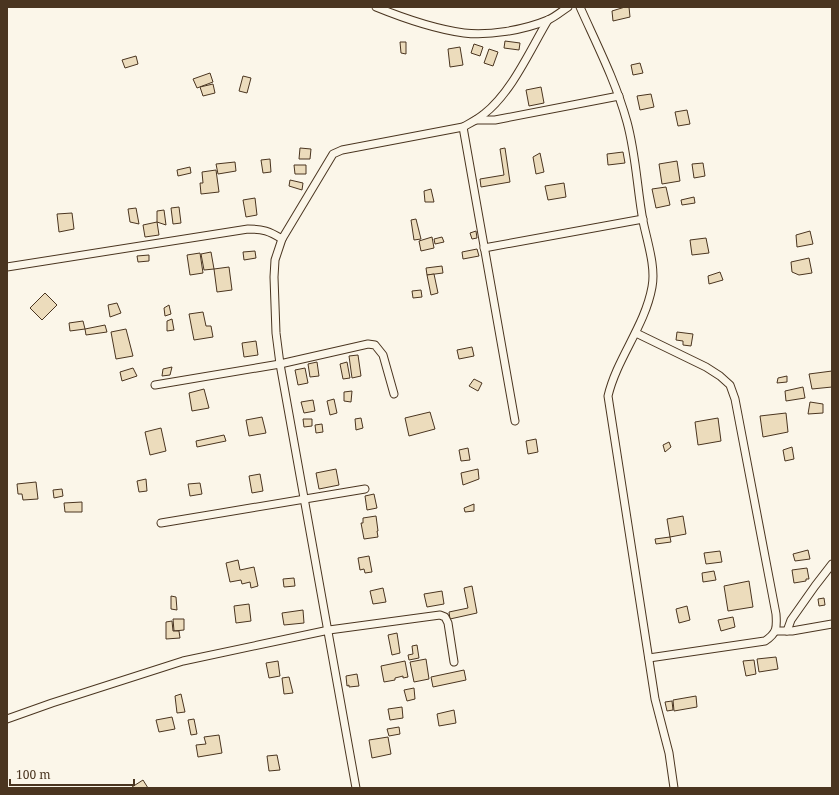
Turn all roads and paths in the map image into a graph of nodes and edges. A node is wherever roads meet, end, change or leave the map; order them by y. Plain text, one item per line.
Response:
1 (376, 7) edge
2 (568, 7) edge
3 (580, 7) edge
4 (548, 20) junction
5 (619, 96) junction
6 (476, 120) junction
7 (463, 127) junction
8 (642, 219) junction
9 (282, 239) junction
10 (484, 248) junction
11 (7, 267) edge
12 (636, 333) junction
13 (280, 364) junction
14 (155, 385) dead end
15 (394, 394) dead end
16 (515, 422) dead end
17 (365, 489) dead end
18 (305, 499) junction
19 (162, 523) dead end
20 (832, 564) edge
21 (832, 624) edge
22 (329, 630) junction
23 (776, 631) junction
24 (787, 631) junction
25 (650, 658) junction
26 (454, 662) dead end
27 (7, 719) edge
28 (356, 788) edge
29 (674, 788) edge

1 - 4 street
2 - 4 street
3 - 5 street
4 - 6 street
5 - 6 street
5 - 8 street
6 - 7 street
7 - 9 street
7 - 10 street
8 - 10 street
8 - 12 street
9 - 11 street
9 - 13 street
10 - 16 street
12 - 23 street
12 - 25 street
13 - 14 street
13 - 15 street
13 - 18 street
17 - 18 street
18 - 19 street
18 - 22 street
20 - 24 street
21 - 24 street
22 - 26 street
22 - 27 street
22 - 28 street
23 - 24 street
23 - 25 street
25 - 29 street

